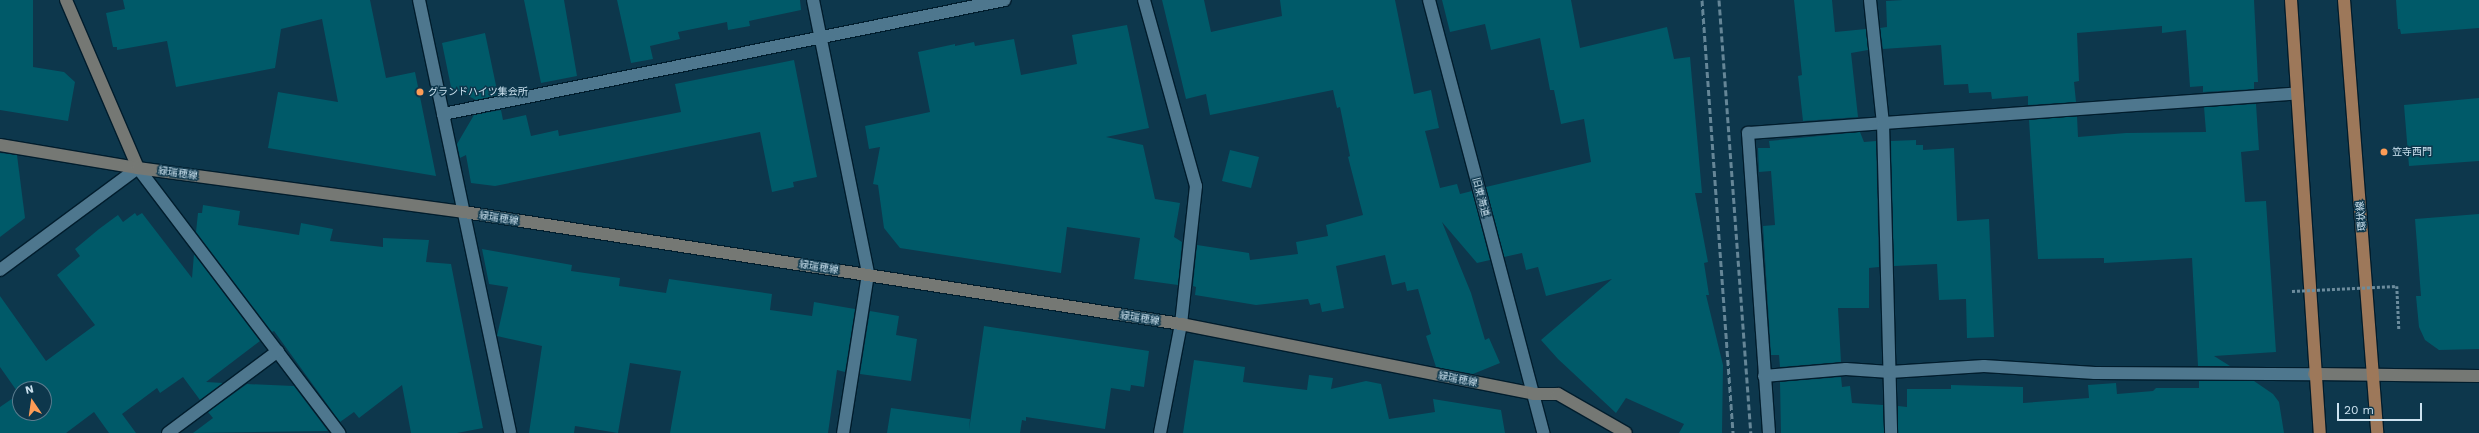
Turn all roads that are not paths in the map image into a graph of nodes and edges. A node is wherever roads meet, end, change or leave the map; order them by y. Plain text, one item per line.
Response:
1 (66, 0) edge
2 (419, 0) edge
3 (813, 0) edge
4 (1005, 0) edge
5 (1144, 0) edge
6 (1429, 0) edge
7 (1870, 0) edge
8 (2291, 0) edge
9 (2344, 0) edge
10 (820, 36) junction
11 (2297, 93) junction
12 (443, 114) junction
13 (1883, 123) junction
14 (0, 145) edge
15 (138, 168) junction
16 (464, 212) junction
17 (0, 270) edge
18 (868, 274) junction
19 (1181, 324) junction
20 (278, 351) junction
21 (1890, 372) junction
22 (2314, 374) junction
23 (2374, 374) junction
24 (1764, 376) junction
25 (2479, 376) edge
26 (1533, 394) junction
27 (168, 433) edge
28 (339, 433) edge
29 (510, 433) edge
30 (843, 433) edge
31 (1160, 433) edge
32 (1543, 433) edge
33 (1626, 433) edge
34 (1769, 433) edge
35 (1891, 433) edge
36 (2320, 433) edge
37 (2377, 433) edge

1 - 15 main road
2 - 12 street
3 - 10 street
4 - 10 street
5 - 19 street
6 - 26 street, 旧東海道
7 - 13 street
8 - 11 main road
9 - 23 main road, 環状線
10 - 12 street
10 - 18 street
11 - 13 street
11 - 22 main road
12 - 16 street
13 - 21 street
13 - 24 street
14 - 15 main road, 緑瑞穂線
15 - 16 main road, 緑瑞穂線
15 - 17 street
15 - 20 street
16 - 18 main road, 緑瑞穂線
16 - 29 street
18 - 19 main road, 緑瑞穂線
18 - 30 street
19 - 26 main road, 緑瑞穂線
19 - 31 street
20 - 27 street
20 - 28 street
21 - 22 street
21 - 24 street
21 - 35 street
22 - 23 main road
22 - 36 main road
23 - 25 main road
23 - 37 main road, 環状線
24 - 34 street
26 - 32 street, 旧東海道
26 - 33 main road, 緑瑞穂線

